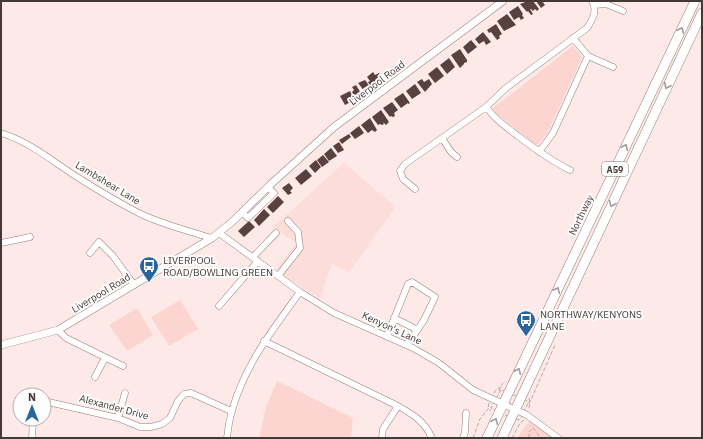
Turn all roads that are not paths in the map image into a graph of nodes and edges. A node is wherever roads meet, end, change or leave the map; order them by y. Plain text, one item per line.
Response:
1 (503, 1) edge
2 (694, 1) edge
3 (594, 3) edge
4 (624, 11) dead end
5 (702, 13) edge
6 (573, 38) junction
7 (588, 56) junction
8 (612, 67) dead end
9 (486, 107) junction
10 (1, 133) edge
11 (442, 138) junction
12 (539, 152) junction
13 (457, 157) dead end
14 (570, 170) dead end
15 (415, 189) dead end
16 (288, 221) dead end
17 (219, 233) junction
18 (276, 233) dead end
19 (30, 236) dead end
20 (212, 238) junction
21 (1, 243) edge
22 (90, 253) dead end
23 (256, 259) junction
24 (278, 276) junction
25 (134, 285) junction
26 (300, 292) junction
27 (220, 294) dead end
28 (225, 299) junction
29 (218, 306) dead end
30 (394, 318) junction
31 (58, 330) junction
32 (418, 330) junction
33 (387, 336) junction
34 (264, 341) junction
35 (1, 345) edge
36 (407, 345) junction
37 (105, 358) junction
38 (122, 366) dead end
39 (95, 377) dead end
40 (125, 393) dead end
41 (52, 403) edge
42 (503, 404) junction
43 (398, 406) junction
44 (516, 409) junction
45 (231, 412) junction
46 (466, 413) dead end
47 (118, 418) junction
48 (33, 427) edge
49 (32, 438) edge
50 (227, 438) edge
51 (382, 438) edge
52 (432, 438) edge
53 (463, 438) edge
54 (487, 438) edge
55 (502, 438) edge
56 (558, 438) edge

1 - 17 main road, Liverpool Road
42 -> 2 highway, Northway / A59
3 - 4 street
3 - 6 street
5 -> 44 highway, A59
6 - 7 street
6 - 9 street
7 - 8 street
7 - 12 street
9 - 11 street
9 - 12 street
10 - 20 street, Lambshear Lane
11 - 13 street
11 - 15 street
12 - 14 street
16 - 24 street
17 - 20 main road, Liverpool Road
17 - 23 street, Kenyon's Lane
18 - 23 street
19 - 21 street
20 - 25 main road, Liverpool Road
22 - 25 street
23 - 24 street, Kenyon's Lane
23 - 28 street
24 - 26 street, Kenyon's Lane
25 - 31 main road, Liverpool Road
26 - 33 street, Kenyon's Lane
26 - 34 street
27 - 28 street
28 - 29 street
30 - 32 street
30 - 32 street
30 - 33 street
31 - 35 main road, Liverpool Road
31 - 37 street
32 - 36 street
33 - 36 street, Kenyon's Lane
34 - 43 street
34 - 45 street
36 - 42 street, Kenyon's Lane
37 - 38 street
37 - 39 street
40 - 47 street
41 - 47 street, Alexander Drive
42 - 44 street, Kenyon's Lane
54 -> 42 highway, Northway / A59
43 - 51 street
43 - 52 street
44 - 55 highway, A59
44 - 56 street, Kenyon's Lane
45 - 47 street, Alexander Drive
45 - 50 street
46 - 53 street
48 - 49 street

